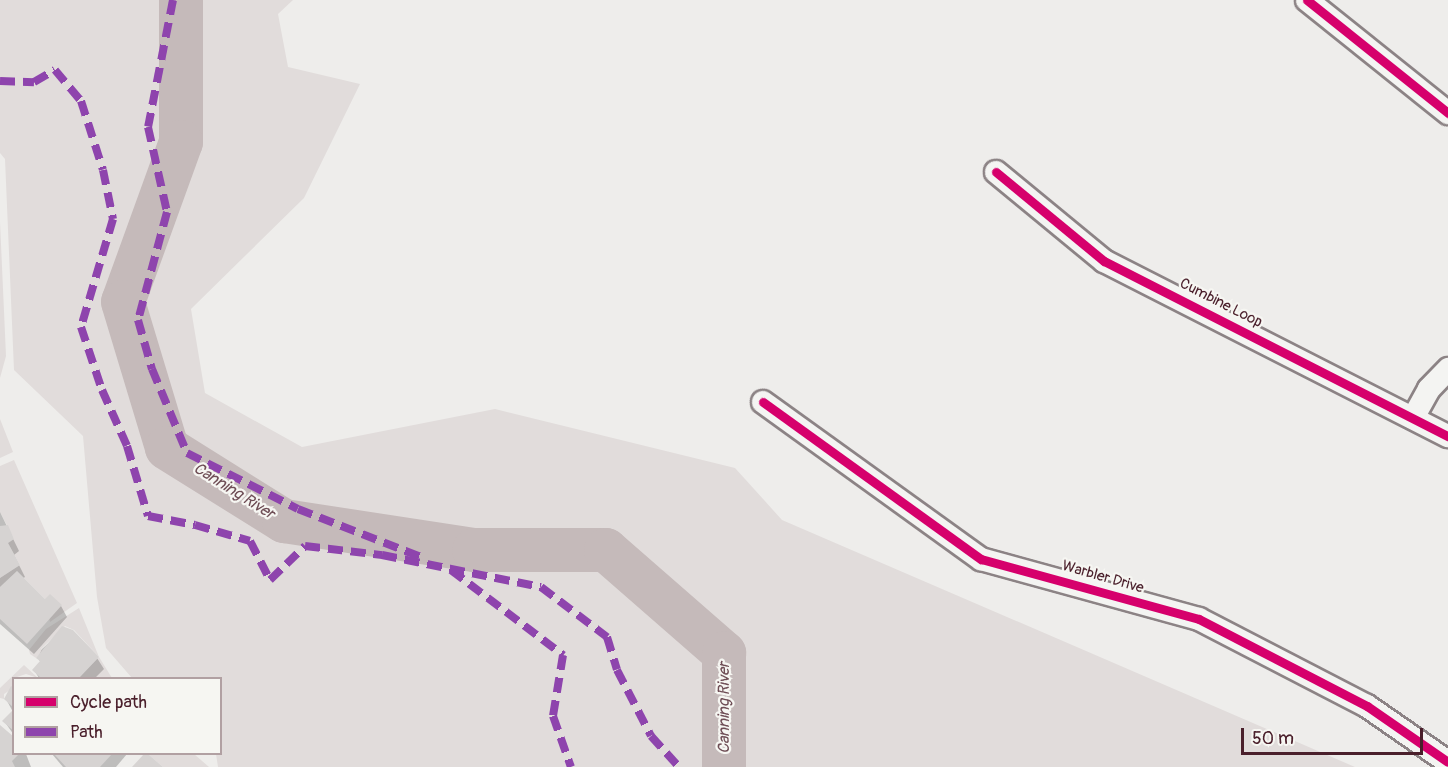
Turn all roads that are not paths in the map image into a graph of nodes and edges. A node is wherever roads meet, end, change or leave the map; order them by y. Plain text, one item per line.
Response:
1 (1307, 0) edge
2 (1448, 113) edge
3 (996, 172) dead end
4 (1448, 369) edge
5 (763, 402) dead end
6 (1413, 418) junction
7 (1448, 436) edge
8 (1448, 762) edge

1 - 2 street
3 - 6 street, Cumbine Loop
4 - 6 street
5 - 8 street, Warbler Drive
6 - 7 street, Cumbine Loop

